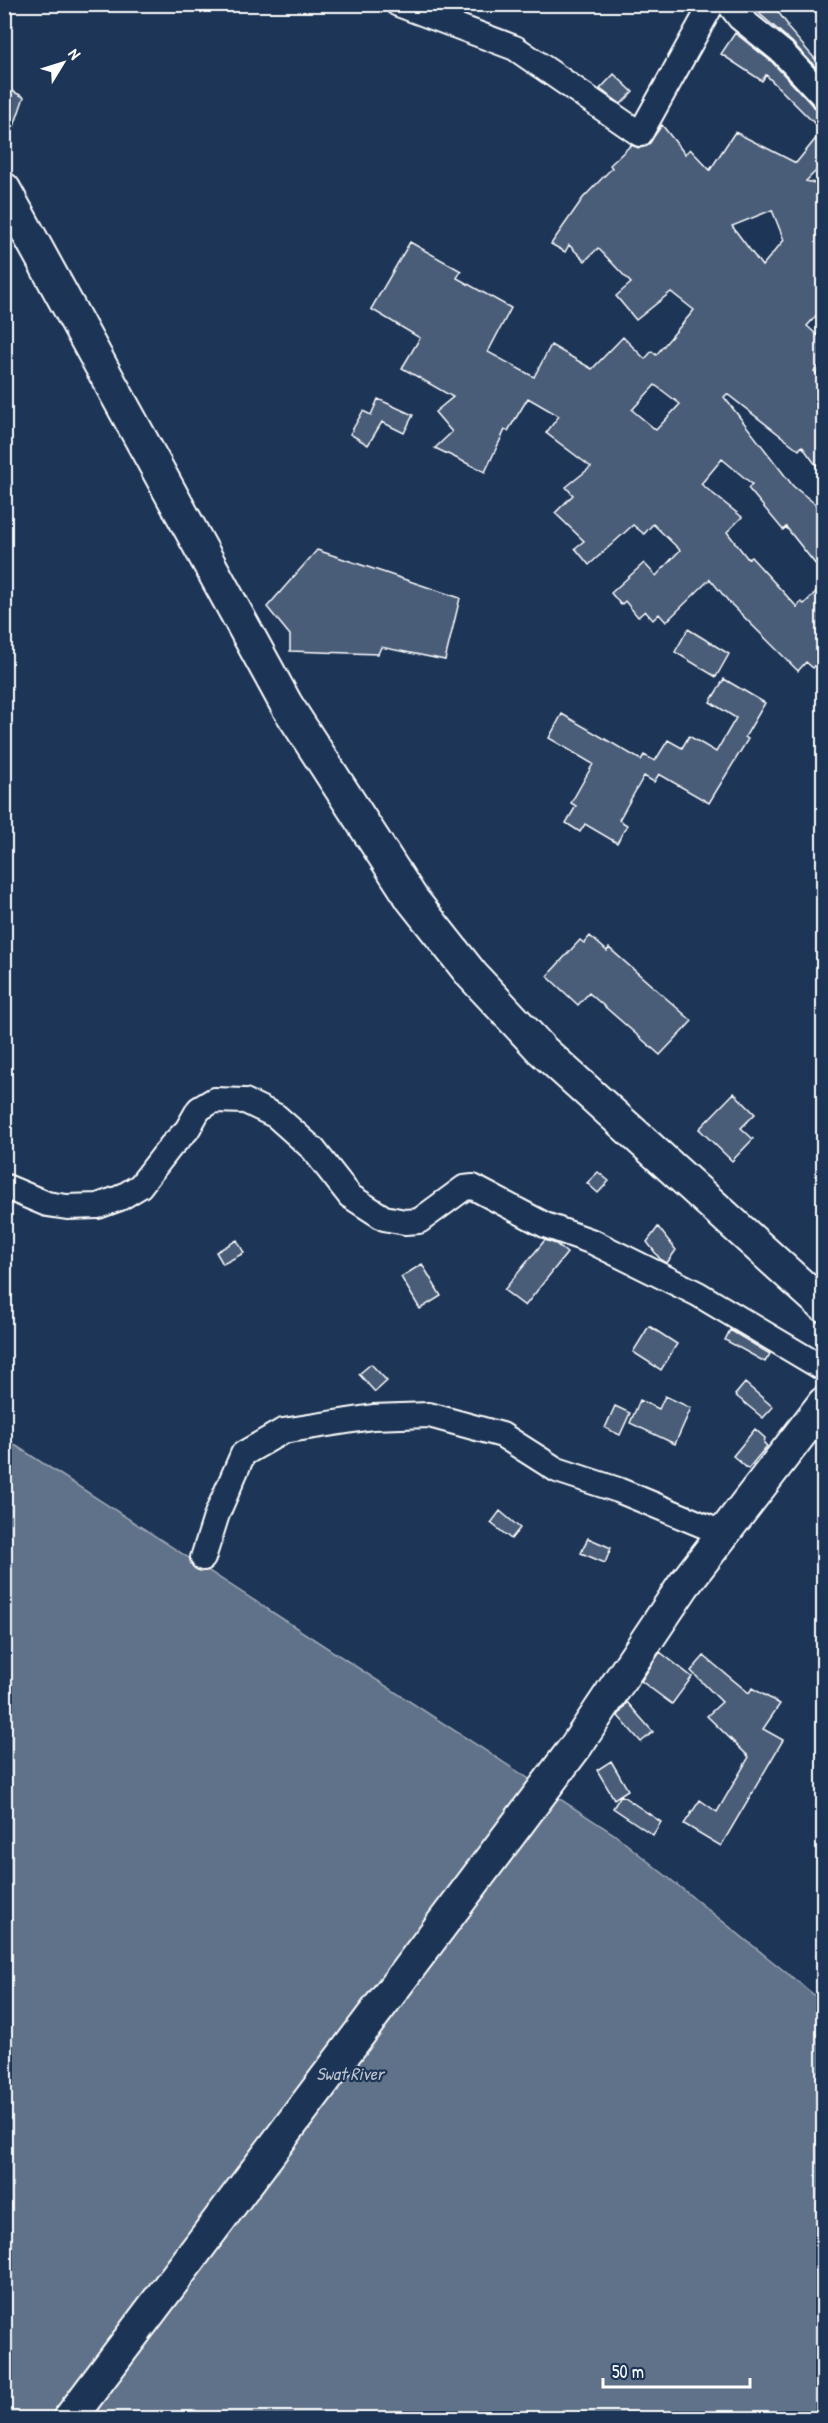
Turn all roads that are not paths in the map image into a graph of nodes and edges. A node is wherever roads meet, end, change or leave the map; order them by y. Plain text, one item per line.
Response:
1 (398, 4) edge
2 (712, 4) edge
3 (729, 4) edge
4 (824, 97) edge
5 (4, 189) edge
6 (4, 1185) edge
7 (824, 1306) edge
8 (824, 1369) edge
9 (824, 1403) edge
10 (722, 1533) junction
11 (203, 1558) dead end
12 (70, 2418) edge

1 - 2 street
3 - 4 street
5 - 7 main road
6 - 8 street
9 - 10 main road
10 - 11 street
10 - 12 main road

